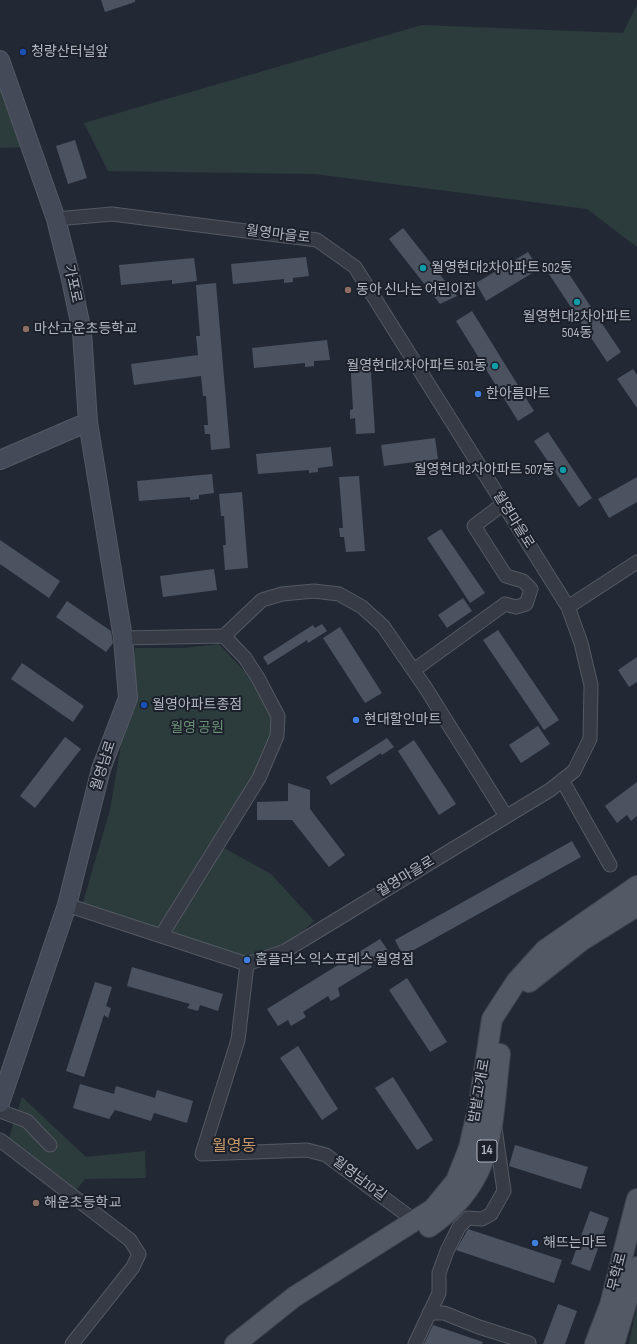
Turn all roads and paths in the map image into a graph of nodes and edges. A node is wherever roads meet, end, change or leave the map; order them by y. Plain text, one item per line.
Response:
1 (0, 60) edge
2 (56, 219) junction
3 (88, 422) junction
4 (0, 460) edge
5 (503, 504) junction
6 (637, 562) edge
7 (568, 607) junction
8 (224, 636) junction
9 (123, 638) junction
10 (414, 670) junction
11 (562, 780) junction
12 (506, 816) junction
13 (610, 865) dead end
14 (637, 886) edge
15 (67, 905) junction
16 (635, 908) edge
17 (161, 936) junction
18 (247, 964) junction
19 (0, 1103) edge
20 (0, 1111) edge
21 (494, 1120) junction
22 (0, 1140) edge
23 (50, 1145) dead end
24 (637, 1199) edge
25 (415, 1221) junction
26 (637, 1267) edge
27 (429, 1313) junction
28 (529, 1343) edge
29 (72, 1344) edge
30 (235, 1344) edge
31 (250, 1344) edge
32 (415, 1344) edge
33 (595, 1344) edge
34 (614, 1344) edge

1 - 2 main road, 가포로
2 - 3 main road, 가포로
2 - 5 street, 월영마을로
3 - 4 main road
3 - 9 main road, 월영남로
5 - 7 street, 월영마을로
5 - 10 street
6 - 7 street
7 - 11 street, 월영마을로
8 - 9 street
8 - 10 street
8 - 17 street
9 - 15 main road, 월영남로
10 - 12 street
11 - 12 street, 월영마을로
11 - 13 street
12 - 18 street, 월영마을로
14 - 25 main road, 밤밭고개로 / 14
15 - 17 street
15 - 19 main road, 월영남로
16 - 21 main road, 밤밭고개로 / 14
17 - 18 street
18 - 25 street, 월영남10길
20 - 23 street
21 - 27 street
21 - 31 main road, 밤밭고개로 / 14
22 - 29 street
24 - 33 main road, 무학로
25 - 30 main road, 밤밭고개로 / 14
26 - 34 main road, 무학로
27 - 28 street
27 - 32 street

